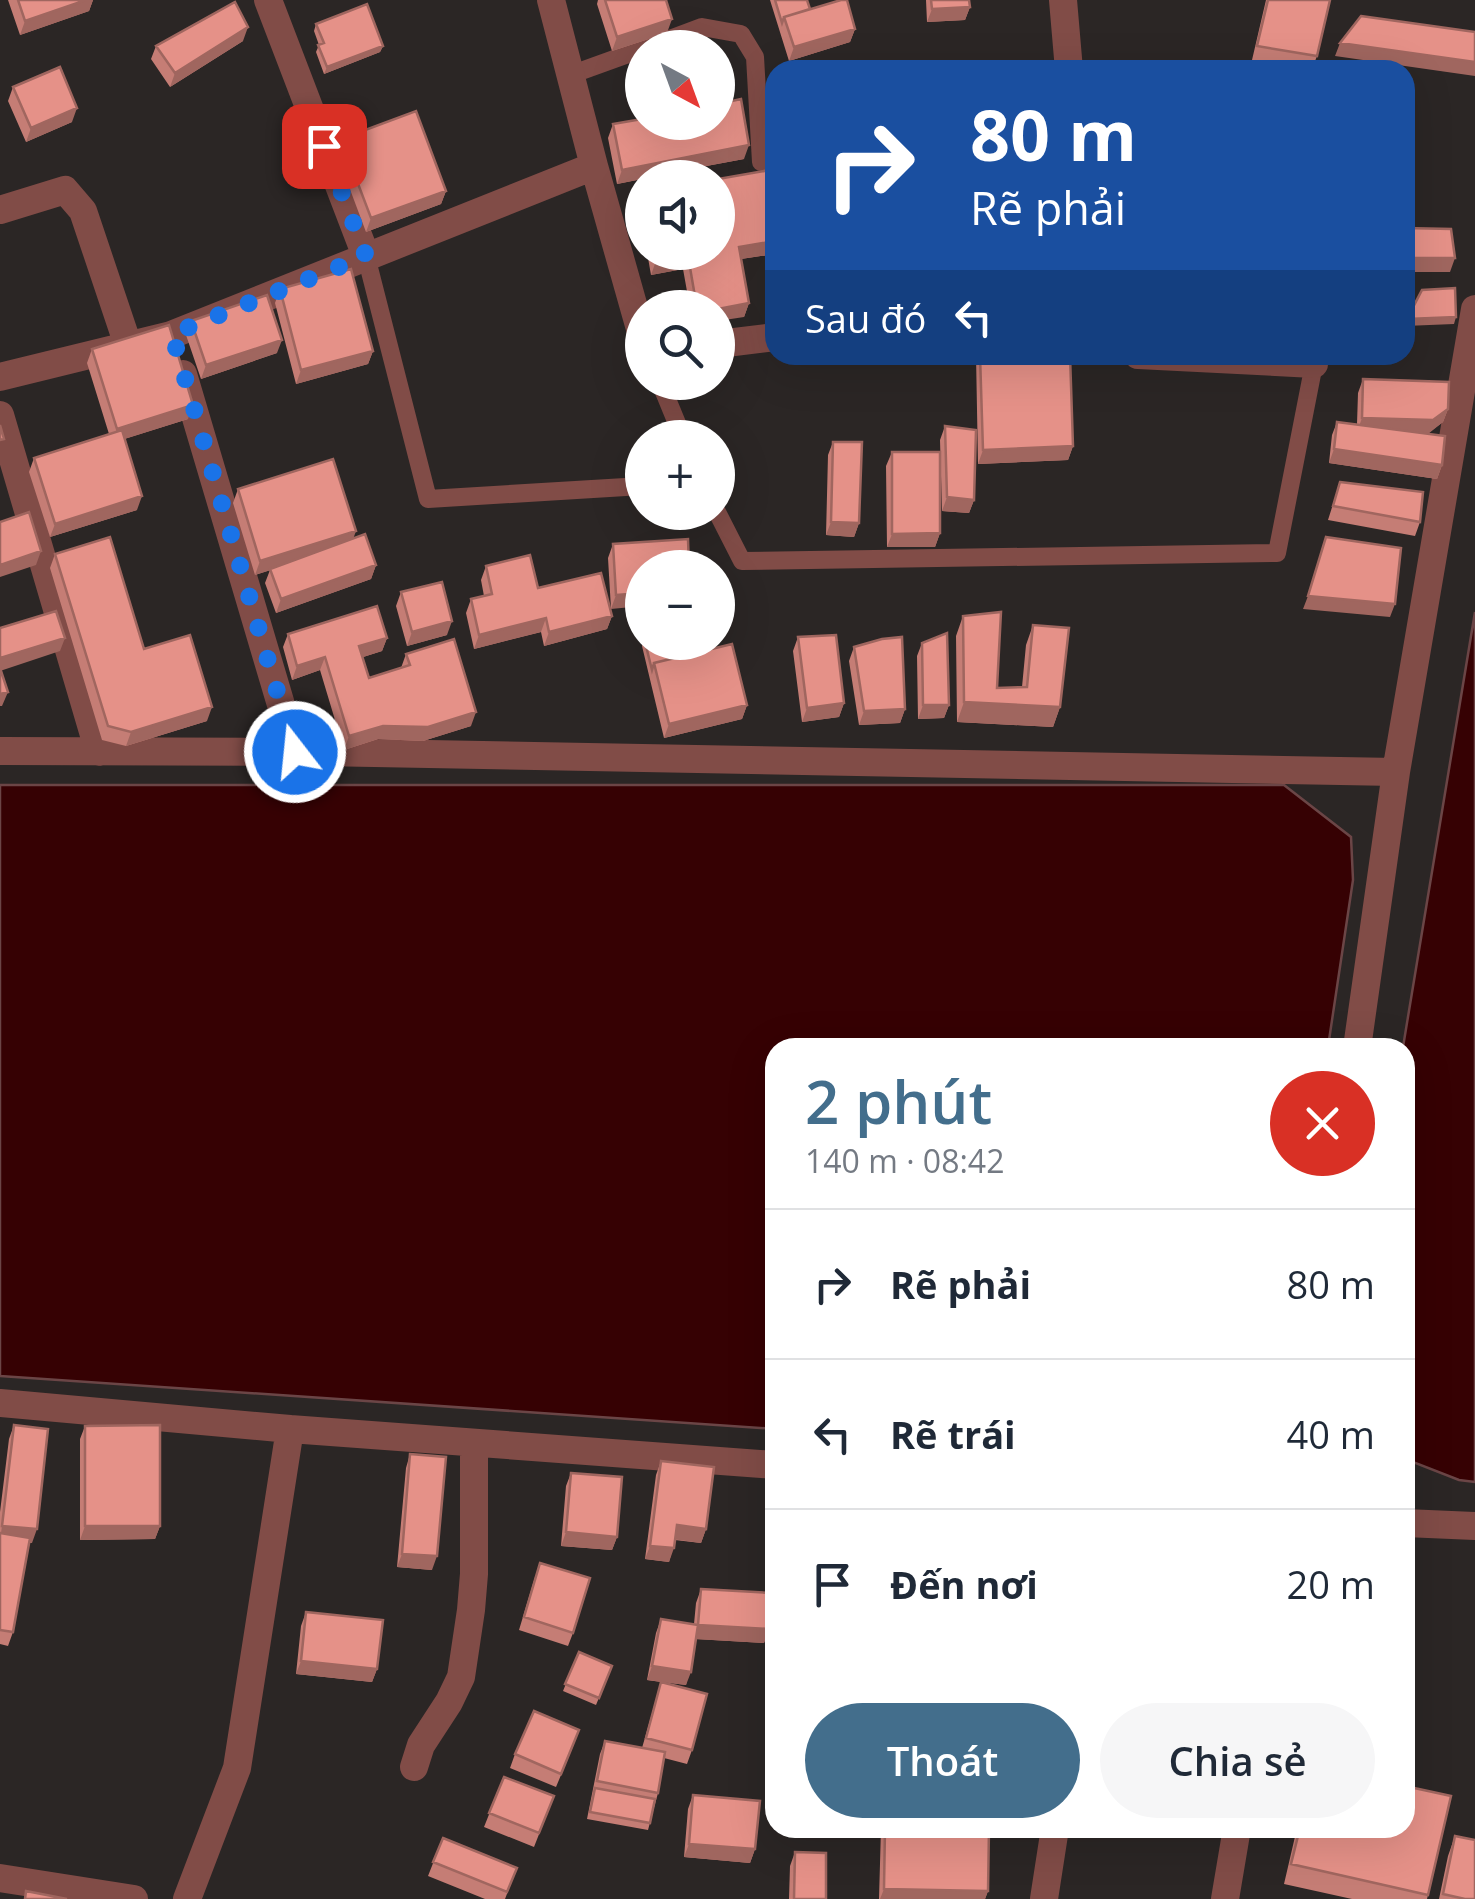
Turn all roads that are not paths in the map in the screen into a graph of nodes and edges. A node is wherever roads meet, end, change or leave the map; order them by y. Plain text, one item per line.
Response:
1 (268, 0) edge
2 (551, 0) edge
3 (1063, 0) edge
4 (694, 30) edge
5 (719, 30) edge
6 (735, 33) edge
7 (625, 55) edge
8 (1068, 60) edge
9 (570, 75) junction
10 (761, 162) dead end
11 (594, 166) junction
12 (0, 210) edge
13 (366, 256) junction
14 (629, 290) edge
15 (1475, 310) edge
16 (172, 334) junction
17 (765, 338) edge
18 (735, 342) edge
19 (128, 345) junction
20 (1313, 365) edge
21 (0, 377) edge
22 (0, 414) edge
23 (625, 487) edge
24 (726, 530) edge
25 (0, 751) edge
26 (98, 752) junction
27 (295, 752) junction
28 (1396, 772) junction
29 (1358, 1038) edge
30 (0, 1403) edge
31 (290, 1429) junction
32 (474, 1443) junction
33 (765, 1464) edge
34 (1415, 1523) edge
35 (1475, 1526) edge
36 (414, 1768) dead end
37 (1053, 1838) edge
38 (1235, 1838) edge
39 (0, 1878) edge
40 (134, 1899) edge
41 (187, 1899) edge
42 (1044, 1899) edge
43 (1225, 1899) edge

1 - 13 street
2 - 9 street
3 - 8 street
4 - 5 lane
6 - 10 lane
7 - 9 lane
9 - 11 street
11 - 13 street
11 - 14 street
12 - 19 street
13 - 16 street
13 - 23 lane
15 - 28 street
16 - 19 street
16 - 27 street
17 - 18 street
19 - 21 street
20 - 24 lane
22 - 26 street
25 - 26 street
26 - 27 street
27 - 28 street
28 - 29 street
30 - 31 street
31 - 32 street
31 - 41 street
32 - 33 street
32 - 36 street
34 - 35 street
37 - 42 street
38 - 43 street
39 - 40 street

